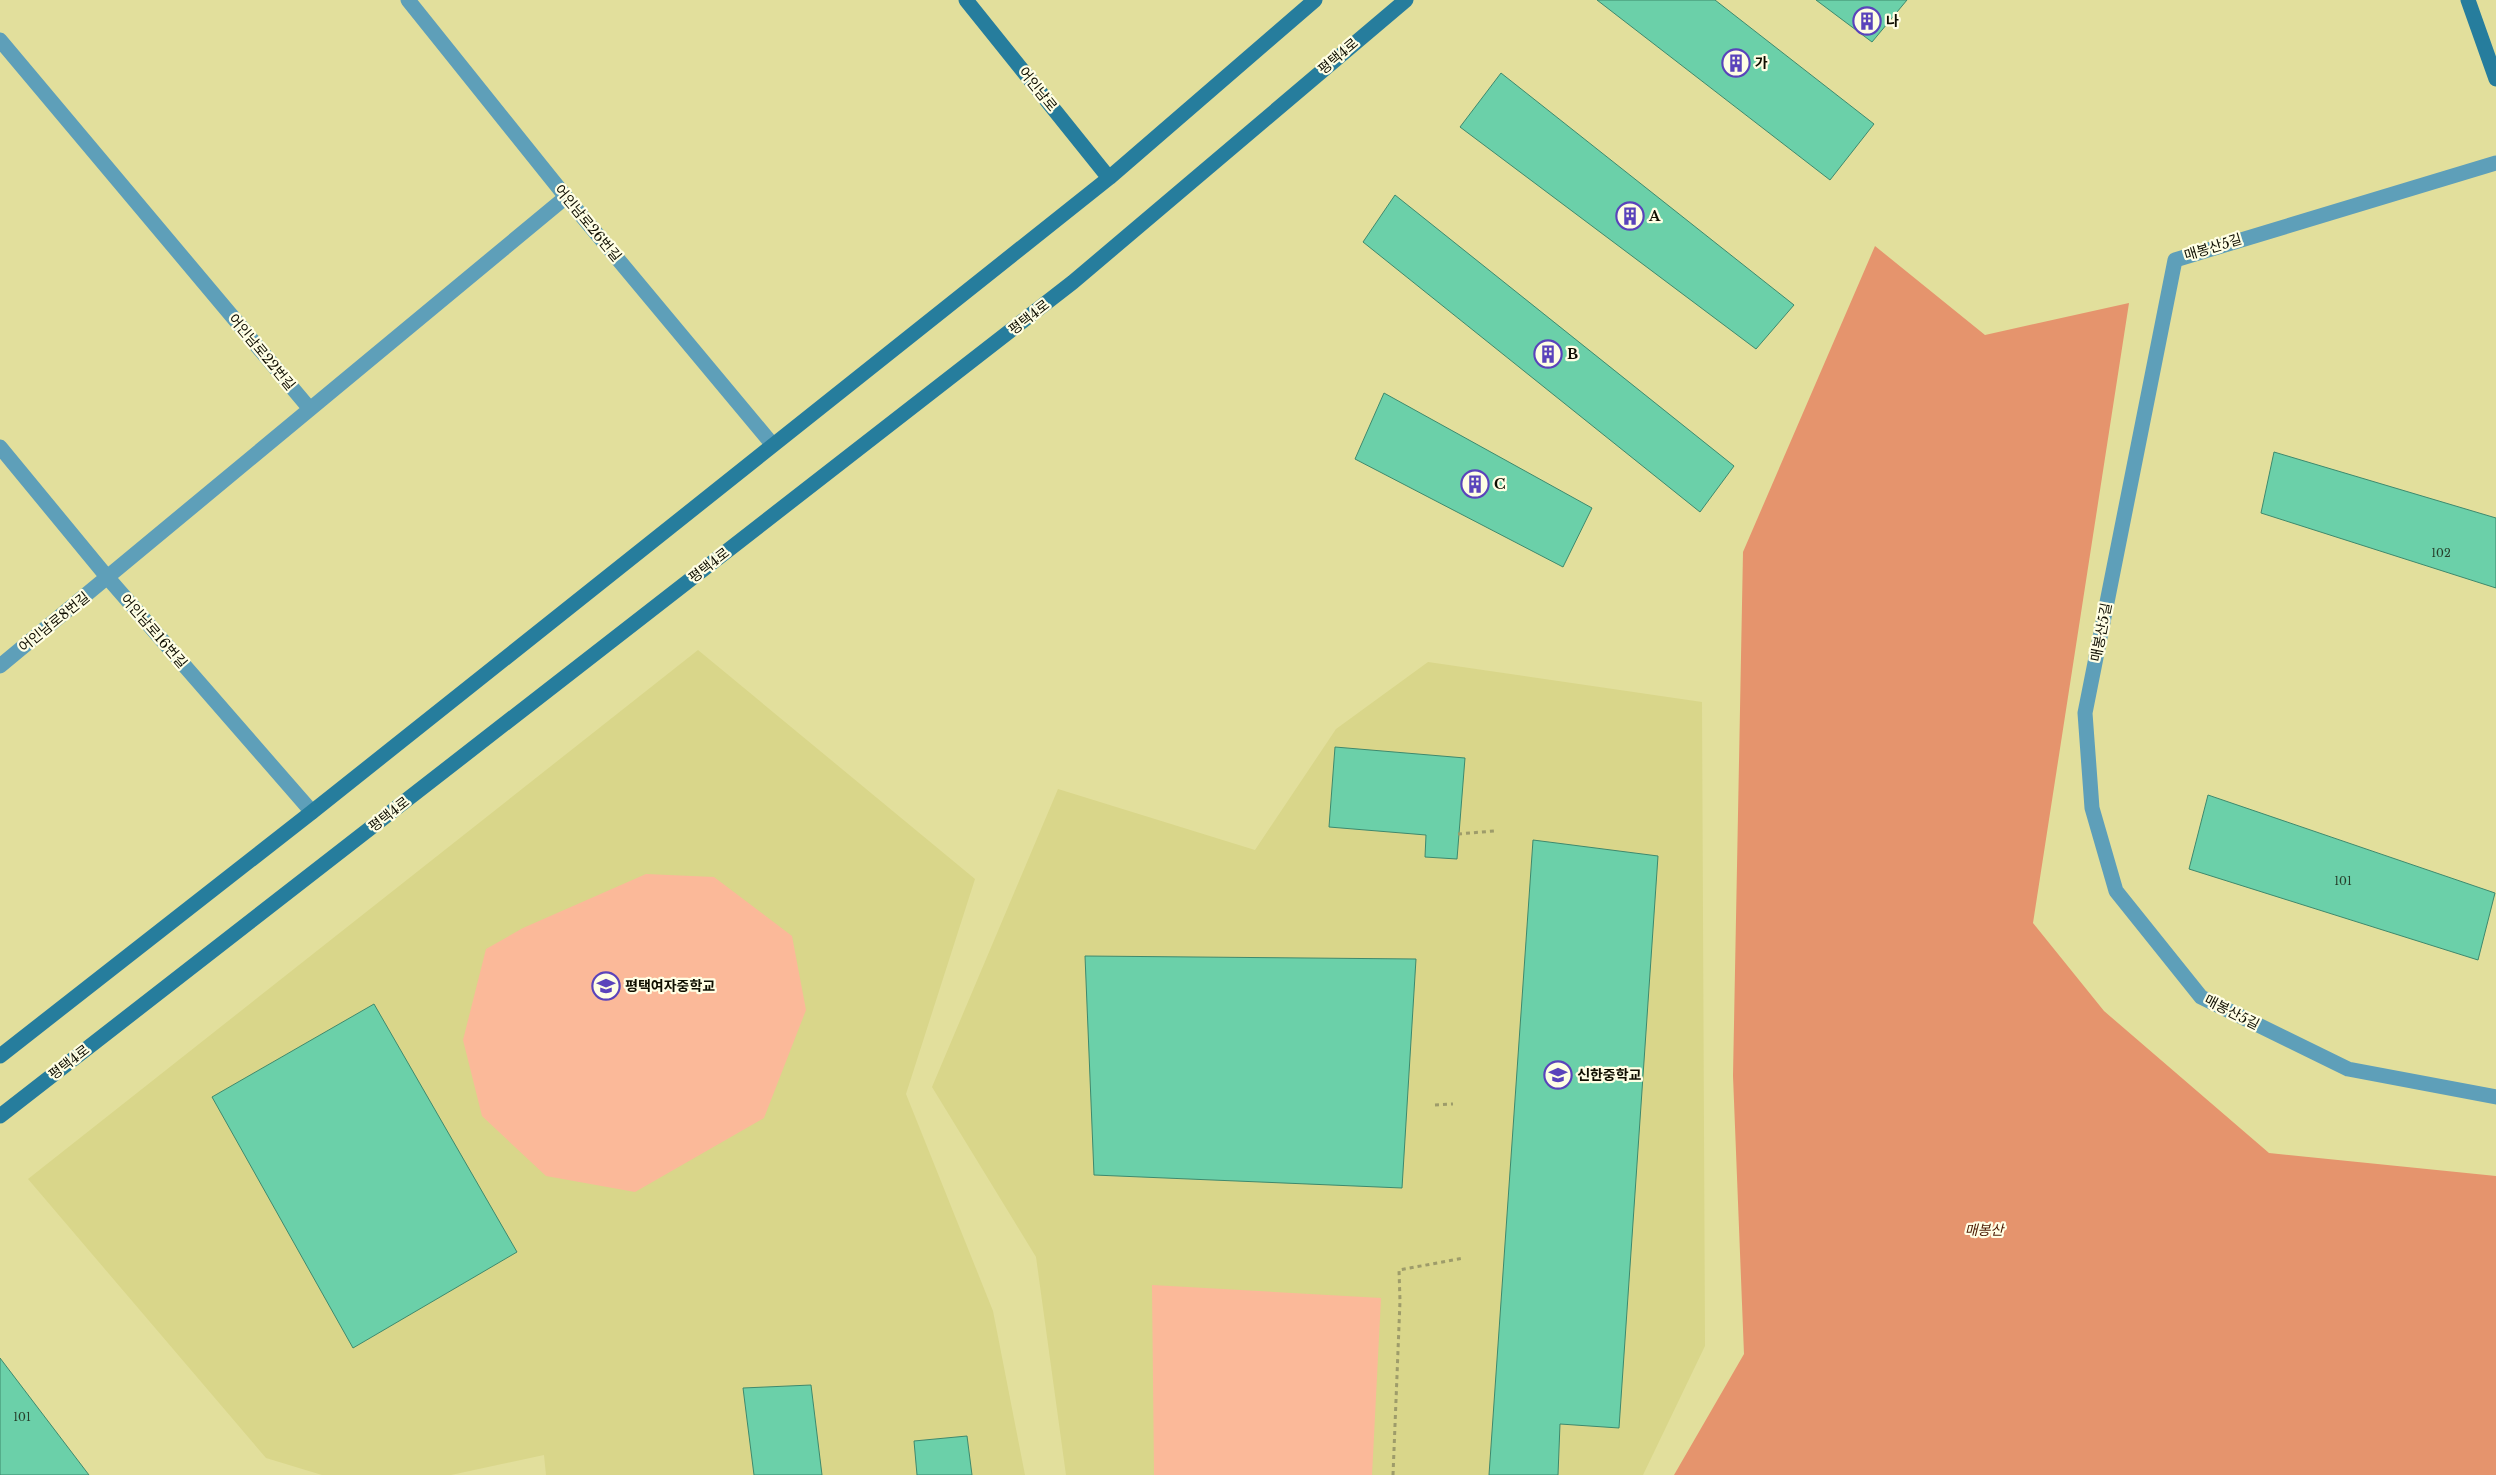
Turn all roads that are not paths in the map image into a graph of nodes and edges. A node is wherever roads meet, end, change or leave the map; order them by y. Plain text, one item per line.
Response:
1 (408, 0) edge
2 (966, 0) edge
3 (1315, 0) edge
4 (1406, 0) edge
5 (2468, 0) edge
6 (0, 40) edge
7 (2496, 79) edge
8 (2496, 163) edge
9 (1109, 178) junction
10 (566, 196) junction
11 (310, 410) junction
12 (772, 444) junction
13 (0, 447) edge
14 (108, 578) junction
15 (0, 666) edge
16 (312, 812) junction
17 (0, 1056) edge
18 (2496, 1098) edge
19 (0, 1116) edge

1 - 10 street, 어인남로26번길
2 - 9 street, 어인남로
3 - 9 street
4 - 19 street, 평택4로
5 - 7 street
6 - 11 street, 어인남로22번길
8 - 18 street, 매봉산5길
9 - 12 street
10 - 11 street
10 - 12 street, 어인남로26번길
11 - 14 street, 어인남로8번길
12 - 16 street
13 - 14 street, 어인남로16번길
14 - 15 street, 어인남로8번길
14 - 16 street, 어인남로16번길
16 - 17 street

